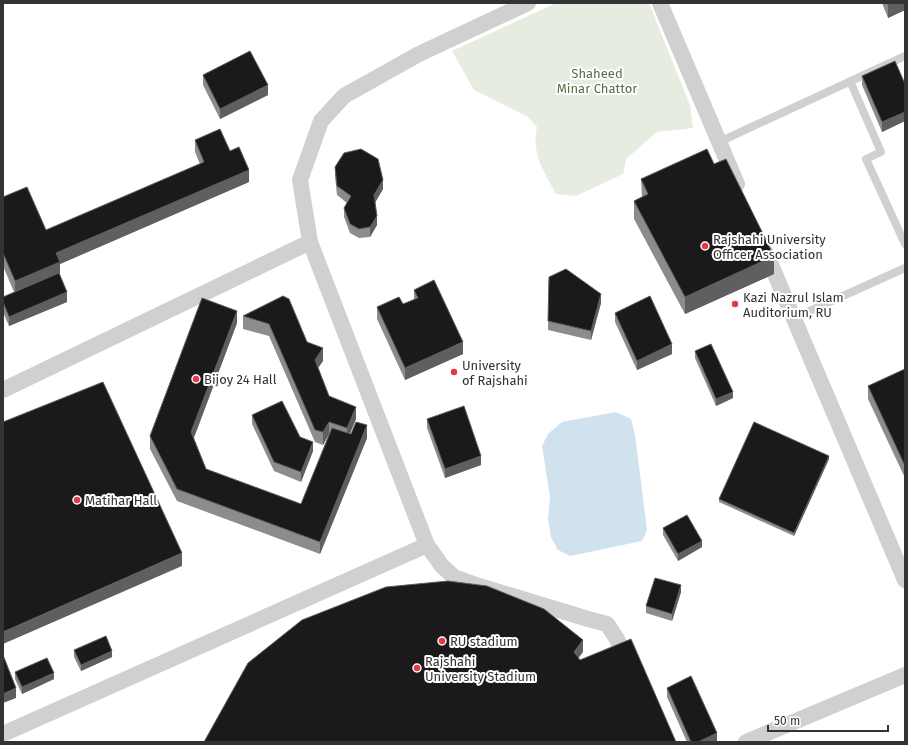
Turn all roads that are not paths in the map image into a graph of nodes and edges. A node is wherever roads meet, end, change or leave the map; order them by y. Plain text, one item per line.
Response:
1 (528, 3) edge
2 (660, 3) edge
3 (905, 56) edge
4 (850, 81) junction
5 (719, 142) junction
6 (744, 201) edge
7 (760, 238) edge
8 (310, 242) junction
9 (905, 244) edge
10 (905, 268) edge
11 (794, 318) junction
12 (3, 390) edge
13 (427, 545) junction
14 (905, 580) edge
15 (905, 675) edge
16 (635, 679) edge
17 (3, 734) edge
18 (746, 742) edge

1 - 8 street
2 - 5 street
3 - 4 lane
4 - 5 lane
4 - 9 lane
5 - 6 street
7 - 11 street
8 - 12 street
8 - 13 street
10 - 11 lane
11 - 14 street
13 - 16 street
13 - 17 street
15 - 18 street

